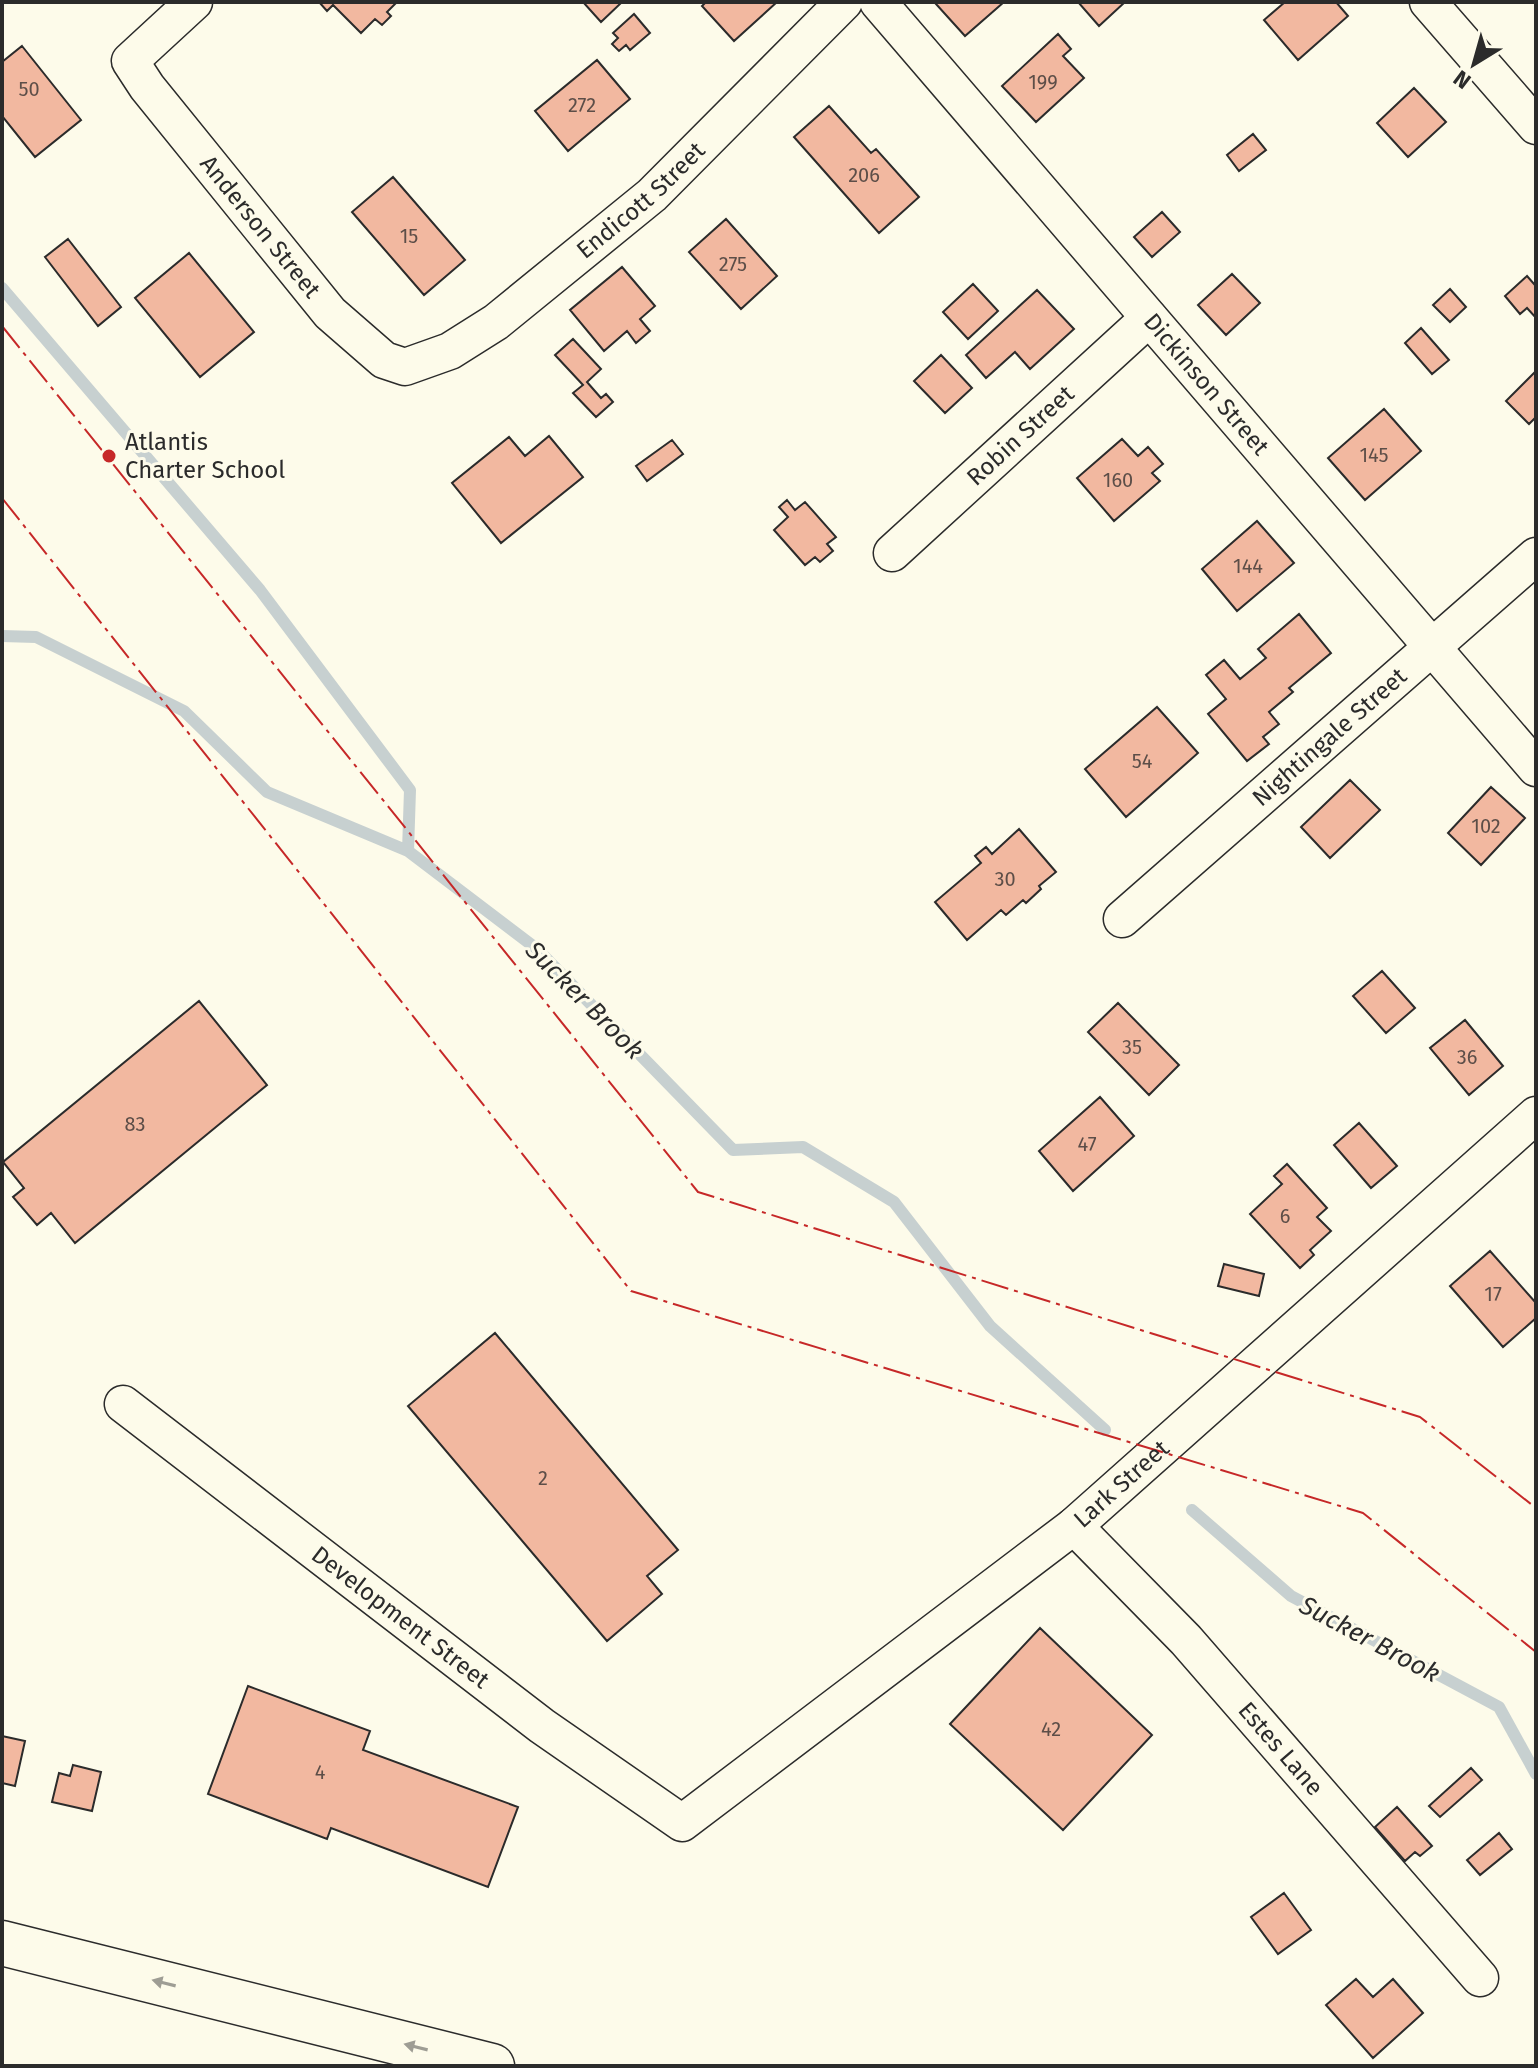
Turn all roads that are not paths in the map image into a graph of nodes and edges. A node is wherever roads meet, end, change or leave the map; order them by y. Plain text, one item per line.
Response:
1 (194, 2) edge
2 (844, 2) edge
3 (878, 2) edge
4 (1428, 2) edge
5 (1536, 126) edge
6 (1149, 318) junction
7 (410, 365) joint
8 (892, 553) dead end
9 (1536, 556) edge
10 (1431, 647) junction
11 (1536, 768) edge
12 (1122, 919) dead end
13 (1536, 1115) edge
14 (123, 1404) dead end
15 (1074, 1526) junction
16 (682, 1823) joint
17 (2, 1943) edge
18 (1480, 1978) dead end
19 (492, 2066) edge

1 - 7 street, Anderson Street
2 - 7 street, Endicott Street
3 - 6 street, Dickinson Street
4 - 5 street
6 - 8 street, Robin Street
6 - 10 street, Dickinson Street
9 - 10 street, Nightingale Street
10 - 11 street, Dickinson Street
10 - 12 street, Nightingale Street
13 - 15 street, Lark Street
14 - 16 street, Development Street
15 - 16 street, Lark Street
15 - 18 street, Estes Lane
19 -> 17 highway

